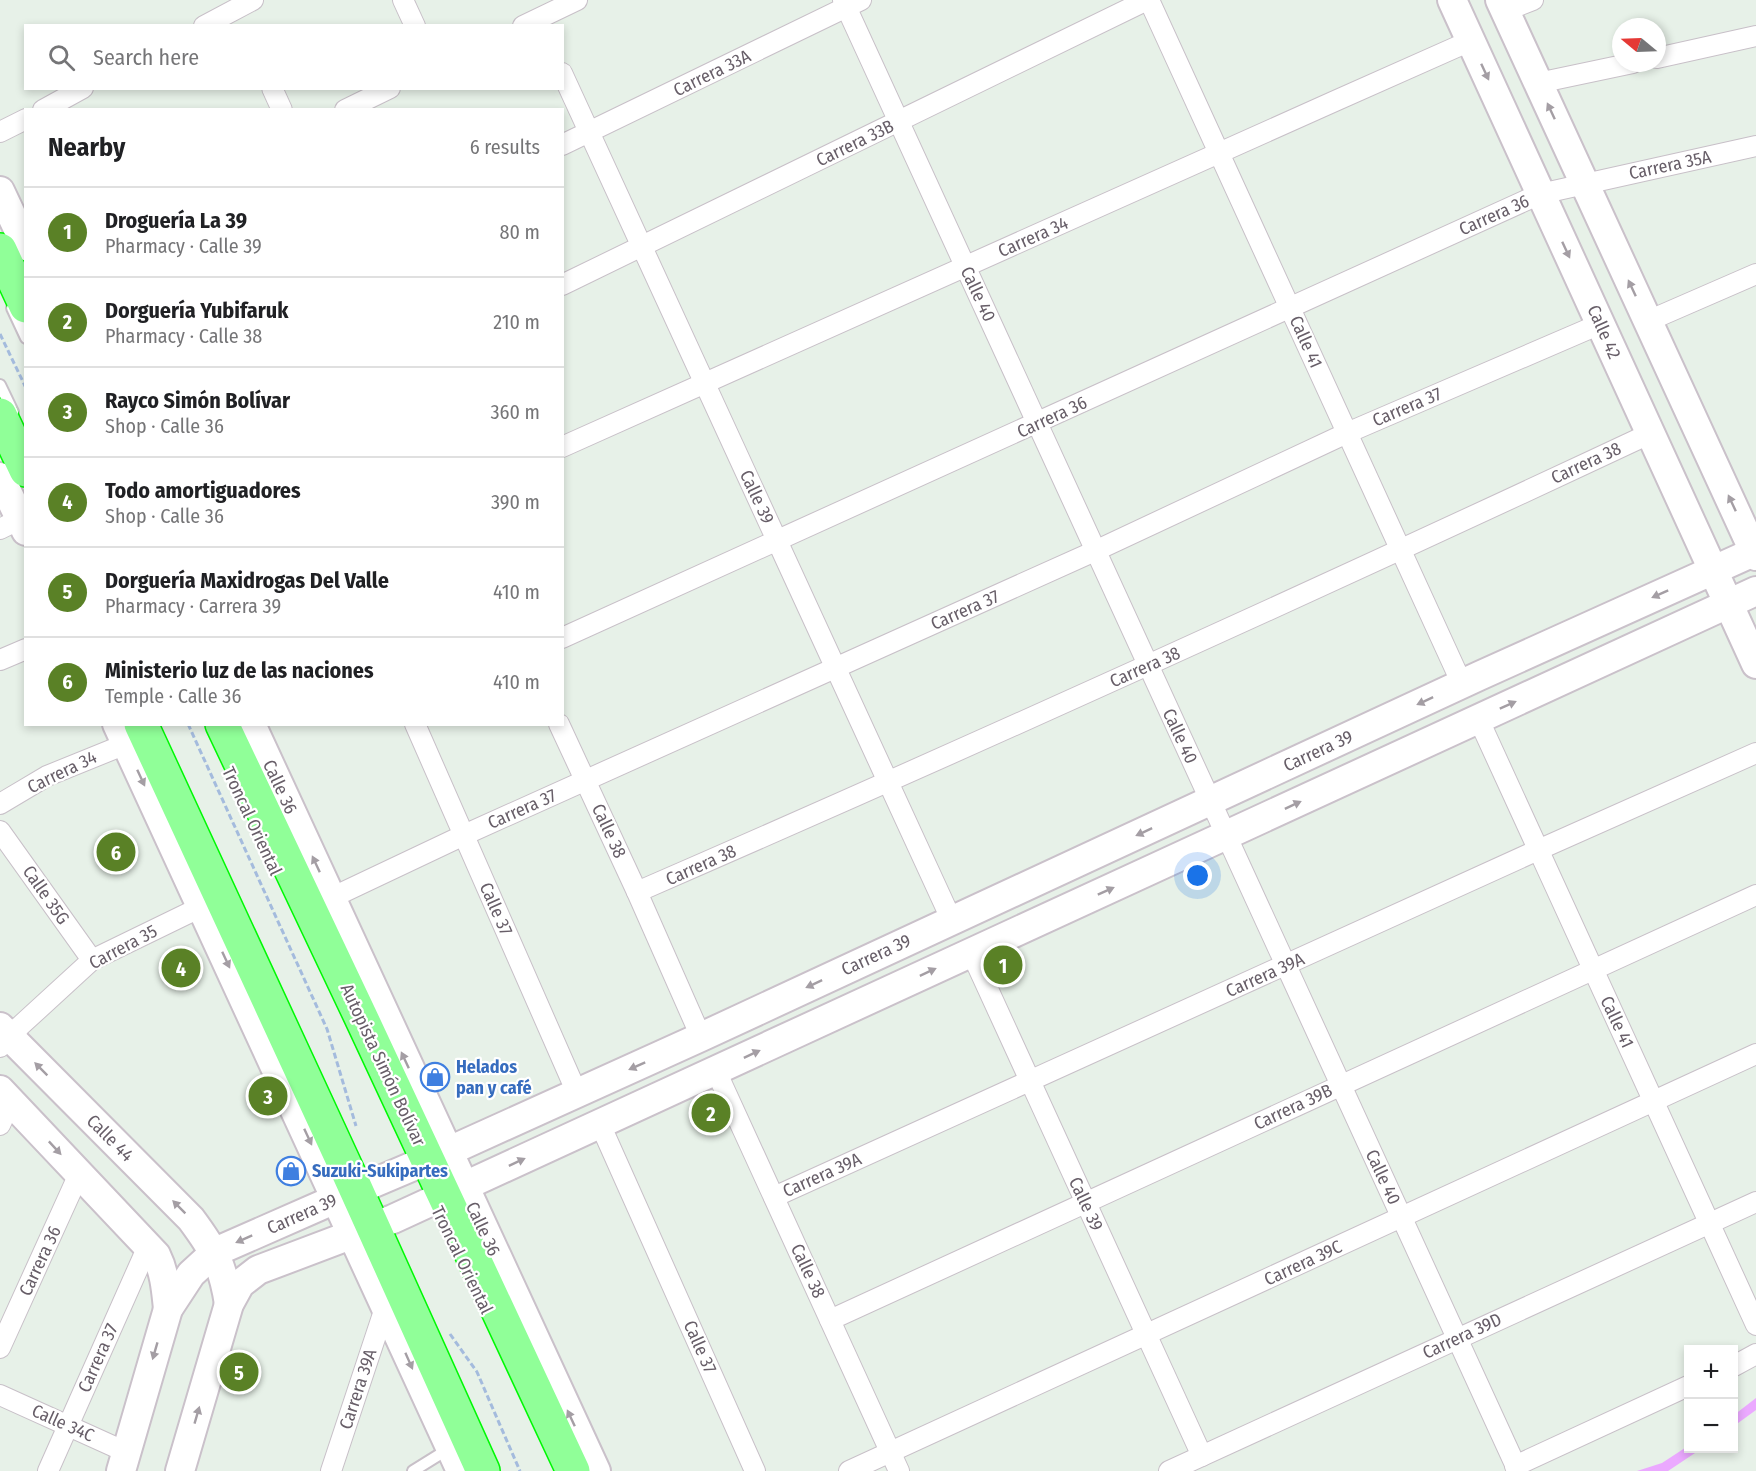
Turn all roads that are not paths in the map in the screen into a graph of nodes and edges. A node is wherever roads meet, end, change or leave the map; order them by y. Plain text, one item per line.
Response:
1 (253, 0) edge
2 (403, 0) edge
3 (577, 0) edge
4 (1148, 0) edge
5 (1452, 0) edge
6 (1533, 0) edge
7 (850, 2) edge
8 (1502, 5) edge
9 (235, 12) edge
10 (533, 23) edge
11 (208, 24) edge
12 (414, 24) edge
13 (1756, 36) edge
14 (1470, 41) junction
15 (1666, 56) edge
16 (1612, 67) edge
17 (564, 78) edge
18 (1538, 83) junction
19 (79, 90) edge
20 (273, 90) edge
21 (386, 90) edge
22 (47, 108) edge
23 (281, 108) edge
24 (349, 108) edge
25 (24, 120) edge
26 (899, 122) junction
27 (0, 132) edge
28 (590, 132) junction
29 (564, 144) edge
30 (1756, 146) edge
31 (1219, 152) junction
32 (1584, 184) junction
33 (0, 191) edge
34 (1540, 194) junction
35 (24, 242) edge
36 (642, 246) junction
37 (0, 250) edge
38 (966, 267) junction
39 (1756, 274) edge
40 (564, 284) edge
41 (17, 304) edge
42 (1290, 307) junction
43 (1648, 321) junction
44 (1600, 324) junction
45 (24, 330) edge
46 (705, 384) junction
47 (0, 385) edge
48 (8, 418) edge
49 (1037, 423) junction
50 (1347, 433) junction
51 (1649, 434) junction
52 (564, 446) edge
53 (24, 464) edge
54 (0, 477) edge
55 (15, 527) edge
56 (778, 542) junction
57 (1401, 550) junction
58 (1095, 551) junction
59 (1755, 553) edge
60 (1713, 570) junction
61 (1756, 591) edge
62 (1728, 603) junction
63 (564, 637) edge
64 (24, 650) edge
65 (0, 660) edge
66 (1756, 664) edge
67 (1149, 666) junction
68 (836, 668) junction
69 (1462, 684) junction
70 (1478, 718) junction
71 (223, 726) edge
72 (252, 726) edge
73 (416, 726) edge
74 (560, 726) edge
75 (128, 731) edge
76 (1756, 753) edge
77 (585, 781) junction
78 (889, 783) junction
79 (1210, 801) junction
80 (0, 804) edge
81 (0, 831) edge
82 (464, 835) junction
83 (1226, 836) junction
84 (1538, 850) junction
85 (637, 892) junction
86 (1756, 895) edge
87 (331, 898) junction
88 (201, 907) junction
89 (952, 921) junction
90 (971, 952) junction
91 (92, 960) junction
92 (1286, 965) junction
93 (1593, 968) junction
94 (370, 1011) junction
95 (3, 1037) edge
96 (701, 1037) junction
97 (1756, 1054) edge
98 (716, 1071) junction
99 (1030, 1081) junction
100 (1341, 1086) junction
101 (577, 1093) junction
102 (1653, 1100) junction
103 (4, 1106) edge
104 (600, 1124) junction
105 (425, 1162) junction
106 (79, 1174) junction
107 (359, 1189) junction
108 (441, 1197) junction
109 (774, 1197) junction
110 (1756, 1202) edge
111 (1086, 1203) junction
112 (1401, 1217) junction
113 (1709, 1223) junction
114 (376, 1226) junction
115 (148, 1246) junction
116 (215, 1252) junction
117 (299, 1254) junction
118 (368, 1269) junction
119 (392, 1297) junction
120 (479, 1297) dead end
121 (228, 1304) junction
122 (168, 1309) junction
123 (513, 1317) junction
124 (830, 1320) junction
125 (1756, 1325) edge
126 (1146, 1335) junction
127 (1457, 1339) junction
128 (0, 1347) edge
129 (1756, 1354) edge
130 (1738, 1364) edge
131 (1684, 1388) edge
132 (0, 1395) edge
133 (532, 1409) dead end
134 (68, 1426) junction
135 (891, 1452) junction
136 (1202, 1456) junction
137 (455, 1459) edge
138 (123, 1461) edge
139 (1516, 1469) edge
140 (48, 1471) edge
141 (180, 1471) edge
142 (331, 1471) edge
143 (413, 1471) edge
144 (483, 1471) edge
145 (573, 1471) edge
146 (596, 1471) edge
147 (755, 1471) edge
148 (849, 1471) edge
149 (899, 1471) edge
150 (1169, 1471) edge

1 - 9 street
2 - 12 street
3 - 10 street
4 - 26 street, Carrera 33B
4 - 31 street, Calle 41
5 - 14 main road, Calle 42
6 - 8 street
7 - 26 street, Calle 40
7 - 28 street, Carrera 33A
8 - 18 main road
9 - 11 street
13 - 15 street
14 - 31 street, Carrera 34
14 -> 34 main road, Calle 42
16 - 18 street
17 - 28 street, Calle 39
32 -> 18 main road
19 - 22 street
20 - 23 street
21 - 24 street
25 - 27 street
26 - 36 street, Carrera 33B
26 - 38 street, Calle 40
28 - 29 street, Carrera 33A
28 - 36 street, Calle 39
30 - 32 street, Carrera 35A
31 - 38 street, Carrera 34
31 - 42 street, Calle 41
32 - 34 street
43 -> 32 main road
33 - 35 main road
34 - 42 street, Carrera 36
34 -> 44 main road, Calle 42
36 - 40 street, Carrera 33B
36 - 46 street, Calle 39
37 - 41 highway
38 - 46 street, Carrera 34
38 - 49 street, Calle 40
39 - 43 street
41 - 45 lane
42 - 49 street, Carrera 36
42 - 50 street, Calle 41
59 -> 43 main road
44 - 50 street, Carrera 37
44 - 51 main road, Calle 42
46 - 52 street, Carrera 34
46 - 56 street, Calle 39
47 - 48 lane
48 - 53 highway
49 - 56 street, Carrera 36
49 - 58 street, Calle 40
50 - 57 street, Calle 41
50 - 58 street, Carrera 37
51 - 57 street, Carrera 38
51 - 60 main road, Calle 42
54 - 55 main road
56 - 63 street, Carrera 36
56 - 68 street, Calle 39
57 - 67 street, Carrera 38
57 - 69 street, Calle 41
58 - 67 street, Calle 40
58 - 68 street, Carrera 37
59 - 60 main road, Carrera 39
60 - 62 main road, Calle 42
60 -> 69 main road, Carrera 39
61 - 62 main road, Carrera 39
62 - 66 main road, Calle 42
70 -> 62 main road, Carrera 39
64 - 65 street
67 - 78 street, Carrera 38
67 - 79 street, Calle 40
68 - 77 street, Carrera 37
68 - 78 street, Calle 39
69 -> 79 main road, Carrera 39
83 -> 70 main road, Carrera 39
70 - 84 street, Calle 41
71 - 94 highway, Autopista Simón Bolívar
87 -> 72 main road, Calle 36
73 - 82 street, Calle 37
74 - 77 street, Calle 38
75 - 80 street, Carrera 34
75 -> 88 main road
75 - 107 highway
76 - 84 street, Carrera 39A
77 - 82 street, Carrera 37
77 - 85 street, Calle 38
78 - 85 street, Carrera 38
78 - 89 street, Calle 39
79 - 83 street, Calle 40
79 -> 89 main road, Carrera 39
81 - 91 street, Calle 35G
82 - 87 street, Carrera 37
82 - 101 street, Calle 37
90 -> 83 main road, Carrera 39
83 - 92 street, Calle 40
84 - 92 street, Carrera 39A
84 - 93 street, Calle 41
85 - 96 street, Calle 38
86 - 93 street, Carrera 39B
87 - 94 main road, Calle 36
88 - 91 street, Carrera 35
88 -> 107 main road
89 -> 96 main road, Carrera 39
98 -> 90 main road, Carrera 39
90 - 99 street, Calle 39
91 - 95 street, Carrera 35
92 - 99 street, Carrera 39A
92 - 100 street, Calle 40
93 - 100 street, Carrera 39B
93 - 102 street, Calle 41
105 -> 94 highway, Autopista Simón Bolívar
116 -> 95 main road, Calle 44
96 -> 101 main road, Carrera 39
97 - 102 street, Carrera 39C
98 - 104 main road, Carrera 39
98 - 109 street, Calle 38
99 - 109 street, Carrera 39A
99 - 111 street, Calle 39
100 - 111 street, Carrera 39B
100 - 112 street, Calle 40
101 - 105 main road, Carrera 39
102 - 112 street, Carrera 39C
102 - 113 street, Calle 41
103 -> 106 main road
108 -> 104 main road, Carrera 39
104 - 147 street, Calle 37
105 - 107 main road, Carrera 39
105 - 108 highway, Autopista Simón Bolívar
106 - 115 main road
106 - 128 street, Carrera 36
107 - 114 highway
107 -> 116 main road, Carrera 39
108 - 114 main road, Carrera 39
108 - 123 highway, Autopista Simón Bolívar
109 - 124 street, Calle 38
110 - 113 street, Carrera 39D
111 - 124 street, Carrera 39B
111 - 126 street, Calle 39
112 - 126 street, Carrera 39C
112 - 127 street, Calle 40
113 - 125 street, Calle 41
113 - 127 street, Carrera 39D
114 - 117 main road, Carrera 39
114 - 118 main road
114 - 119 highway
115 - 122 main road
115 - 134 street, Carrera 37
116 - 121 main road, Calle 44
116 - 122 main road, Carrera 39
117 - 118 main road
117 - 121 main road, Carrera 39
118 - 119 main road
119 -> 137 main road
119 - 142 street, Carrera 39A
119 - 144 highway
120 - 133 lane, Troncal Oriental
141 -> 121 main road, Carrera 39
122 -> 138 main road, Carrera 39
123 - 145 highway, Autopista Simón Bolívar
146 -> 123 main road
124 - 135 street, Calle 38
126 - 135 street, Carrera 39C
126 - 136 street, Calle 39
127 - 136 street, Carrera 39D
127 - 139 street, Calle 40
129 - 130 street
131 - 139 street
132 - 134 street, Calle 34C
134 - 138 street, Calle 34C
134 - 140 street, Carrera 37
135 - 148 street, Carrera 39C
135 - 149 street, Calle 38
136 - 150 street, Carrera 39D
137 - 143 lane

